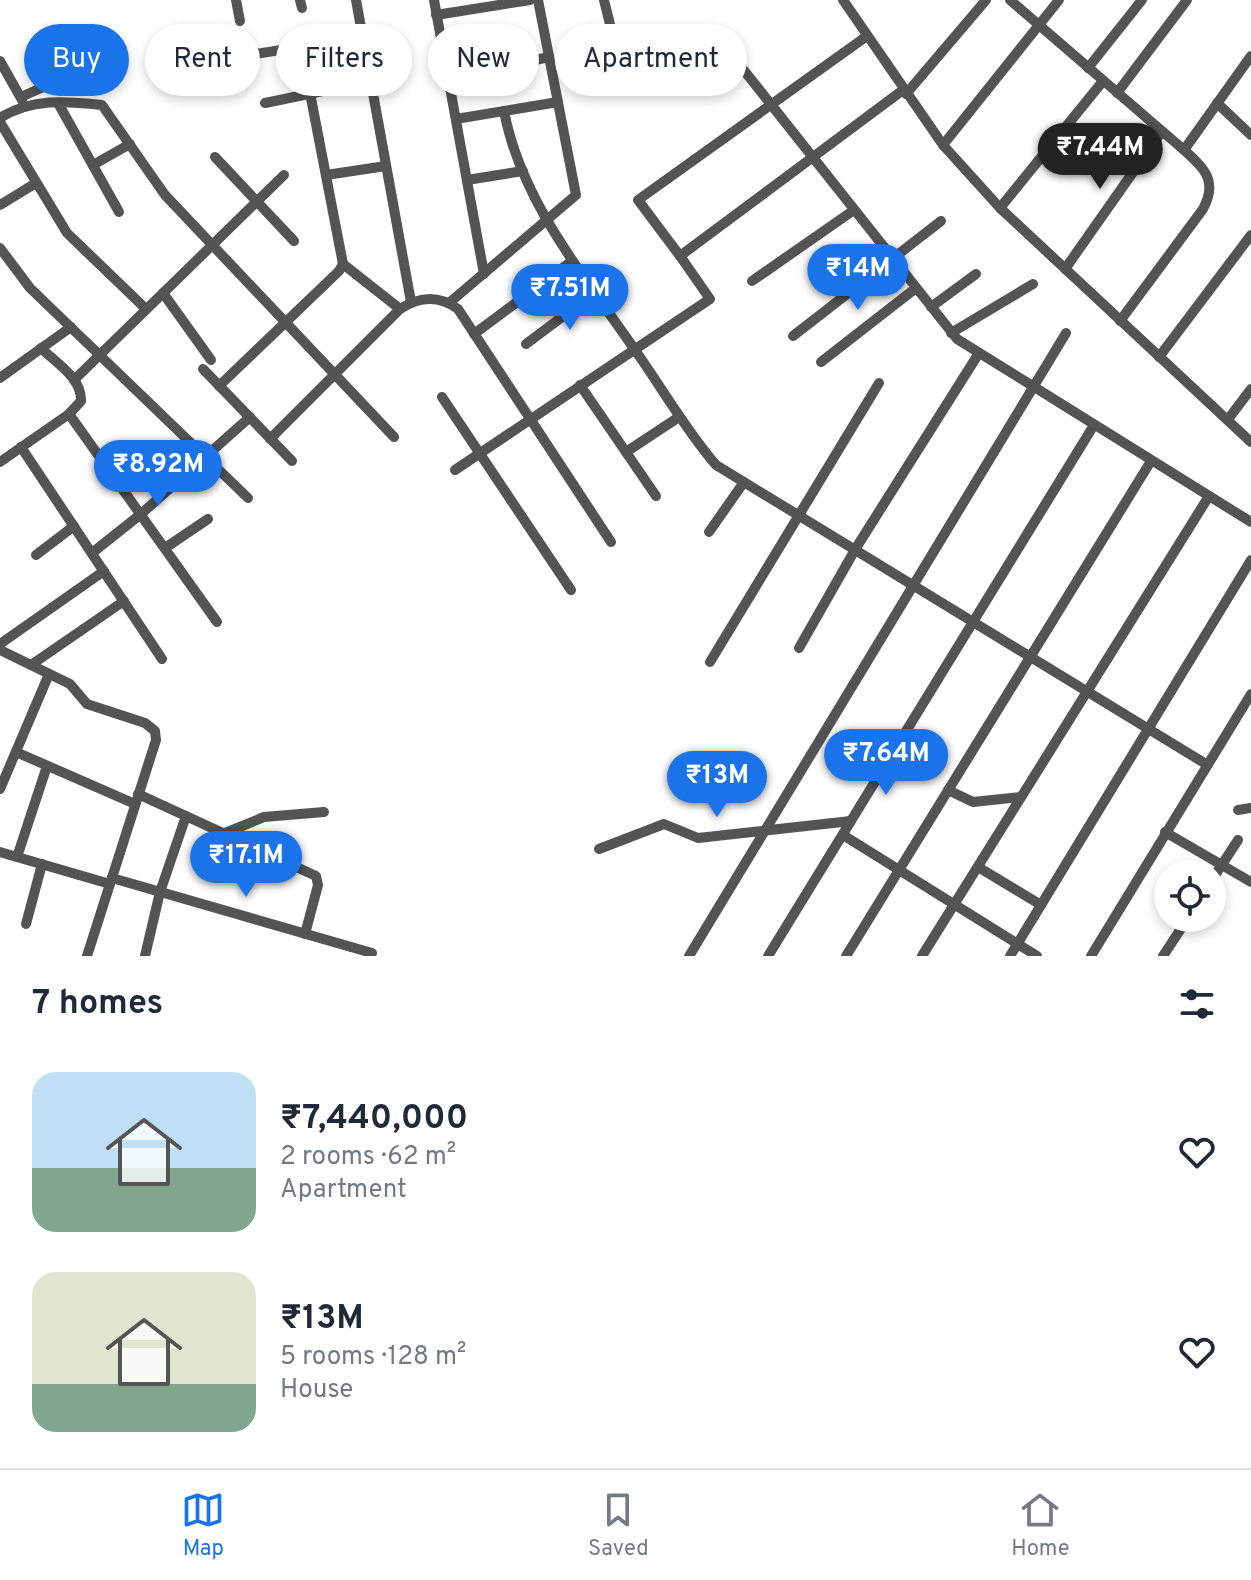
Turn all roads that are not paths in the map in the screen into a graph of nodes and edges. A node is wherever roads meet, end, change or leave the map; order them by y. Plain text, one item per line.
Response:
1 (236, 0) edge
2 (356, 0) edge
3 (434, 0) edge
4 (530, 0) edge
5 (538, 0) edge
6 (604, 0) edge
7 (843, 0) edge
8 (986, 0) edge
9 (1010, 0) edge
10 (1059, 0) edge
11 (1142, 0) edge
12 (1187, 0) edge
13 (468, 5) edge
14 (436, 15) junction
15 (240, 21) dead end
16 (361, 24) edge
17 (438, 24) edge
18 (610, 24) edge
19 (1039, 26) junction
20 (867, 36) junction
21 (1251, 56) edge
22 (549, 57) junction
23 (539, 59) edge
24 (0, 61) edge
25 (1088, 68) junction
26 (747, 74) edge
27 (1103, 81) junction
28 (904, 92) junction
29 (1117, 93) junction
30 (33, 96) edge
31 (296, 96) edge
32 (311, 96) edge
33 (374, 96) edge
34 (451, 96) edge
35 (23, 101) junction
36 (558, 102) junction
37 (58, 103) junction
38 (265, 103) dead end
39 (1217, 103) junction
40 (771, 105) junction
41 (504, 111) junction
42 (456, 119) junction
43 (0, 120) edge
44 (1162, 131) junction
45 (1251, 135) edge
46 (130, 144) junction
47 (943, 145) junction
48 (1184, 150) junction
49 (215, 157) dead end
50 (815, 158) junction
51 (93, 165) junction
52 (386, 166) junction
53 (523, 171) junction
54 (284, 175) dead end
55 (326, 175) junction
56 (467, 180) junction
57 (36, 183) junction
58 (257, 202) junction
59 (0, 205) edge
60 (1000, 208) junction
61 (854, 210) junction
62 (119, 212) dead end
63 (548, 221) junction
64 (941, 221) dead end
65 (1251, 235) edge
66 (294, 241) dead end
67 (211, 247) junction
68 (0, 248) edge
69 (680, 256) junction
70 (894, 260) junction
71 (572, 261) junction
72 (343, 264) junction
73 (1065, 269) junction
74 (484, 274) junction
75 (976, 274) dead end
76 (752, 281) dead end
77 (1033, 284) dead end
78 (916, 288) junction
79 (163, 293) junction
80 (594, 293) junction
81 (411, 302) junction
82 (449, 303) junction
83 (931, 307) junction
84 (146, 309) junction
85 (400, 309) junction
86 (1120, 321) junction
87 (286, 322) junction
88 (71, 327) junction
89 (951, 333) junction
90 (1066, 333) dead end
91 (474, 334) junction
92 (793, 336) dead end
93 (526, 344) dead end
94 (41, 348) junction
95 (636, 351) junction
96 (979, 353) junction
97 (100, 355) junction
98 (1159, 357) junction
99 (211, 360) dead end
100 (821, 362) dead end
101 (203, 369) dead end
102 (335, 374) junction
103 (0, 378) edge
104 (74, 380) junction
105 (879, 383) dead end
106 (580, 385) junction
107 (219, 386) junction
108 (1033, 388) junction
109 (1251, 389) edge
110 (442, 397) dead end
111 (69, 414) junction
112 (250, 417) junction
113 (679, 417) junction
114 (1229, 418) junction
115 (530, 419) junction
116 (1094, 425) junction
117 (394, 437) dead end
118 (270, 439) junction
119 (1251, 442) edge
120 (21, 447) junction
121 (626, 452) junction
122 (480, 453) junction
123 (204, 458) junction
124 (292, 461) dead end
125 (1151, 461) junction
126 (0, 462) edge
127 (455, 470) dead end
128 (744, 482) junction
129 (656, 496) dead end
130 (1209, 496) junction
131 (248, 498) dead end
132 (141, 514) junction
133 (799, 514) junction
134 (208, 519) dead end
135 (1251, 522) edge
136 (74, 526) junction
137 (709, 532) dead end
138 (611, 542) dead end
139 (165, 548) junction
140 (856, 548) junction
141 (92, 553) junction
142 (36, 555) dead end
143 (1251, 560) edge
144 (104, 571) junction
145 (913, 583) junction
146 (571, 590) dead end
147 (124, 601) junction
148 (975, 621) junction
149 (217, 622) dead end
150 (0, 647) edge
151 (799, 648) dead end
152 (1030, 655) junction
153 (162, 659) dead end
154 (710, 662) dead end
155 (31, 665) junction
156 (49, 674) junction
157 (1088, 691) junction
158 (1251, 694) edge
159 (1148, 730) junction
160 (16, 752) junction
161 (1206, 764) junction
162 (47, 766) junction
163 (4, 770) edge
164 (0, 789) edge
165 (948, 790) junction
166 (1021, 797) junction
167 (137, 799) junction
168 (1251, 808) edge
169 (1238, 810) dead end
170 (324, 812) dead end
171 (186, 816) junction
172 (851, 821) junction
173 (764, 831) junction
174 (1165, 832) junction
175 (225, 833) junction
176 (843, 835) junction
177 (1238, 840) dead end
178 (599, 849) dead end
179 (0, 852) edge
180 (17, 857) junction
181 (1210, 860) edge
182 (1225, 860) edge
183 (42, 864) junction
184 (978, 867) junction
185 (899, 870) junction
186 (1226, 870) edge
187 (111, 881) junction
188 (1251, 882) edge
189 (160, 892) junction
190 (955, 905) junction
191 (1041, 905) junction
192 (26, 924) dead end
193 (1179, 932) edge
194 (305, 934) junction
195 (1017, 944) junction
196 (372, 953) dead end
197 (87, 956) edge
198 (145, 956) edge
199 (689, 956) edge
200 (768, 956) edge
201 (846, 956) edge
202 (922, 956) edge
203 (1010, 956) edge
204 (1037, 956) edge
205 (1091, 956) edge
206 (1163, 956) edge

1 - 15 street
2 - 16 street
3 - 14 street
4 - 13 street
5 - 22 street
6 - 18 street
7 - 20 street
8 - 28 street
9 - 19 street
10 - 19 street
11 - 25 street
12 - 29 street
13 - 14 street
14 - 17 street
19 - 25 street
19 - 47 street
20 - 28 street
20 - 40 street
21 - 39 street
22 - 23 street
22 - 36 street
24 - 35 street
25 - 27 street
26 - 40 street
27 - 29 street
27 - 60 street
28 - 47 street
28 - 50 street
29 - 44 street
30 - 35 street
31 - 38 street
32 - 55 street
33 - 52 street
34 - 42 street
35 - 37 street
35 - 43 street
36 - 41 street
36 - 63 street
37 - 46 street
37 - 51 street
39 - 45 street
39 - 48 street
40 - 50 street
40 - 69 street
41 - 42 street
41 - 53 street
42 - 56 street
43 - 57 street
44 - 48 street
44 - 73 street
46 - 51 street
46 - 67 street
47 - 60 street
48 - 86 street
49 - 58 street
50 - 61 street
50 - 69 street
51 - 62 street
52 - 55 street
52 - 81 street
53 - 56 street
53 - 63 street
54 - 58 street
55 - 72 street
56 - 74 street
57 - 59 street
57 - 84 street
58 - 66 street
58 - 67 street
60 - 73 street
61 - 70 street
61 - 76 street
63 - 71 street
63 - 74 street
64 - 70 street
65 - 98 street
67 - 79 street
67 - 87 street
68 - 88 street
69 - 95 street
70 - 78 street
70 - 92 street
71 - 80 street
71 - 91 street
72 - 85 street
72 - 87 street
73 - 86 street
74 - 82 street
75 - 83 street
77 - 89 street
78 - 83 street
78 - 100 street
79 - 84 street
79 - 99 street
80 - 93 street
80 - 95 street
81 - 82 street
81 - 85 street
82 - 91 street
83 - 89 street
84 - 97 street
85 - 102 street
86 - 98 street
87 - 102 street
87 - 107 street
88 - 94 street
88 - 97 street
89 - 96 street
90 - 108 street
91 - 115 street
94 - 103 street
94 - 104 street
95 - 106 street
95 - 113 street
96 - 108 street
96 - 140 street
97 - 104 street
97 - 123 street
98 - 114 street
101 - 107 street
102 - 117 street
102 - 118 street
104 - 111 street
105 - 133 street
106 - 115 street
106 - 121 street
107 - 112 street
108 - 116 street
108 - 145 street
109 - 114 street
110 - 122 street
111 - 120 street
111 - 132 street
112 - 118 street
112 - 123 street
113 - 121 street
113 - 128 street
114 - 119 street
115 - 122 street
115 - 138 street
116 - 125 street
116 - 148 street
118 - 124 street
120 - 126 street
120 - 136 street
121 - 129 street
122 - 127 street
122 - 146 street
123 - 131 street
123 - 132 street
125 - 130 street
125 - 152 street
128 - 133 street
128 - 137 street
130 - 135 street
130 - 157 street
132 - 139 street
132 - 141 street
133 - 140 street
133 - 154 street
134 - 139 street
136 - 141 street
136 - 142 street
139 - 149 street
140 - 145 street
140 - 151 street
141 - 144 street
143 - 159 street
144 - 147 street
144 - 150 street
145 - 148 street
145 - 173 street
147 - 153 street
147 - 155 street
148 - 152 street
148 - 172 street
150 - 155 street
152 - 157 street
152 - 165 street
155 - 156 street
156 - 160 street
156 - 167 street
157 - 159 street
157 - 166 street
158 - 161 street
159 - 161 street
159 - 191 street
160 - 162 street
160 - 163 street
161 - 174 street
162 - 167 street
162 - 180 street
163 - 164 street
165 - 166 street
165 - 185 street
166 - 184 street
167 - 171 street
167 - 187 street
168 - 169 street
170 - 175 street
171 - 175 street
171 - 189 street
172 - 173 street
172 - 176 street
173 - 178 street
173 - 199 street
174 - 181 street
174 - 205 street
175 - 194 street
176 - 185 street
176 - 200 street
177 - 182 street
179 - 180 street
180 - 183 street
183 - 187 street
183 - 192 street
184 - 190 street
184 - 191 street
185 - 190 street
185 - 201 street
186 - 188 street
187 - 189 street
187 - 197 street
189 - 194 street
189 - 198 street
190 - 195 street
190 - 202 street
191 - 195 street
193 - 206 street
194 - 196 street
195 - 203 street
195 - 204 street

